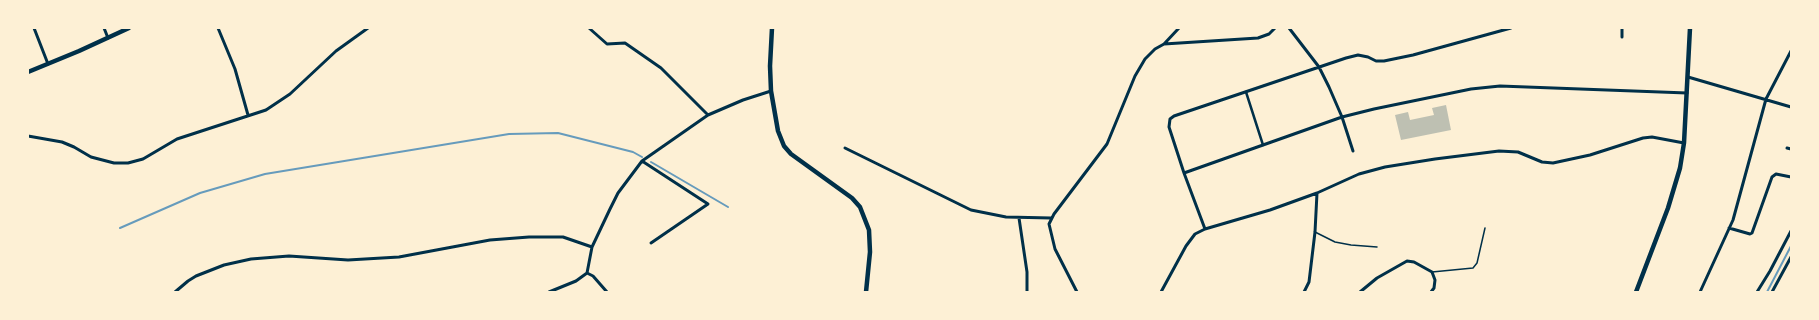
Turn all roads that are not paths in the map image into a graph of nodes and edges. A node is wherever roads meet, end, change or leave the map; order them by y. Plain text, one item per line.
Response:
1 (34, 28) edge
2 (104, 28) edge
3 (128, 28) edge
4 (218, 28) edge
5 (368, 28) edge
6 (589, 28) edge
7 (772, 28) edge
8 (1179, 28) edge
9 (1275, 28) edge
10 (1289, 28) edge
11 (1511, 28) edge
12 (1622, 28) edge
13 (1690, 28) edge
14 (1622, 37) dead end
15 (108, 38) junction
16 (1164, 44) junction
17 (1791, 51) edge
18 (48, 64) junction
19 (1319, 68) junction
20 (28, 72) edge
21 (1688, 77) junction
22 (771, 91) junction
23 (1246, 92) junction
24 (1687, 92) junction
25 (1766, 99) junction
26 (1791, 107) edge
27 (248, 115) junction
28 (708, 115) junction
29 (1342, 117) junction
30 (28, 136) edge
31 (1684, 143) junction
32 (1263, 145) junction
33 (845, 148) dead end
34 (1353, 150) dead end
35 (642, 161) junction
36 (1184, 173) junction
37 (1791, 177) edge
38 (1317, 193) junction
39 (1019, 218) junction
40 (1051, 218) junction
41 (1485, 228) dead end
42 (1729, 228) junction
43 (1205, 229) junction
44 (1791, 231) edge
45 (1315, 232) junction
46 (650, 243) dead end
47 (592, 247) junction
48 (1377, 247) dead end
49 (1791, 257) edge
50 (587, 272) junction
51 (1432, 272) junction
52 (176, 292) edge
53 (549, 292) edge
54 (607, 292) edge
55 (866, 292) edge
56 (1027, 292) edge
57 (1076, 292) edge
58 (1160, 292) edge
59 (1304, 292) edge
60 (1360, 292) edge
61 (1431, 292) edge
62 (1636, 292) edge
63 (1700, 292) edge
64 (1757, 292) edge
65 (1772, 292) edge

1 - 18 street
2 - 15 street
3 - 15 main road
4 - 27 street
5 - 27 street
6 - 28 street
7 - 22 main road
8 - 16 street
9 - 16 street
10 - 19 street
11 - 19 street
12 - 14 street
13 - 21 main road
15 - 18 main road
16 - 40 street
17 - 25 street
18 - 20 main road
19 - 23 street
19 - 29 street
21 - 24 main road
21 - 25 street
22 - 28 street
22 - 55 main road
23 - 32 street
23 - 36 street
24 - 29 street
24 - 31 main road
25 - 26 street
25 - 42 street
27 - 30 street
28 - 35 street
29 - 32 street
29 - 34 street
31 - 38 street
31 - 62 main road
32 - 36 street
33 - 39 street
35 - 46 street
35 - 47 street
36 - 43 street
37 - 42 street
38 - 43 street
38 - 45 street
39 - 40 street
39 - 56 street
40 - 57 street
41 - 51 lane
42 - 63 street
43 - 58 street
44 - 64 street
45 - 48 lane
45 - 59 street
47 - 50 street
47 - 52 street
49 - 65 street
50 - 53 street
50 - 54 street
51 - 60 street
51 - 61 street

